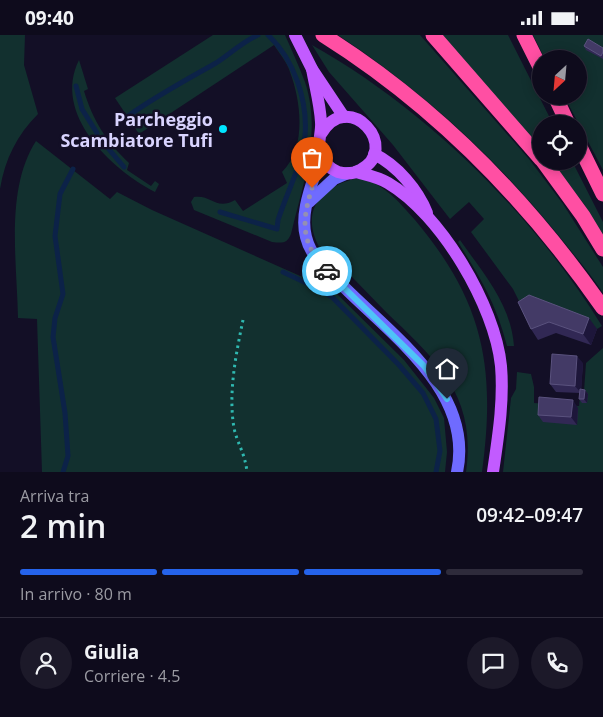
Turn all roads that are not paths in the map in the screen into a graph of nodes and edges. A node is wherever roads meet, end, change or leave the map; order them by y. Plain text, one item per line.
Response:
1 (295, 35) edge
2 (323, 35) edge
3 (433, 35) edge
4 (524, 35) edge
5 (532, 51) edge
6 (312, 69) junction
7 (344, 117) junction
8 (321, 134) junction
9 (532, 149) edge
10 (374, 154) junction
11 (321, 155) junction
12 (587, 162) edge
13 (549, 170) edge
14 (352, 173) junction
15 (603, 195) edge
16 (307, 204) junction
17 (428, 217) junction
18 (603, 249) edge
19 (603, 307) edge
20 (457, 472) edge
21 (493, 472) edge

1 - 6 main road
2 - 19 highway
3 - 9 highway
4 - 5 highway
6 - 7 main road
6 - 8 main road
7 - 8 main road
7 - 10 main road
8 - 11 main road
10 - 14 main road
10 - 17 main road
11 - 14 main road
11 - 16 street
12 - 15 highway
13 - 18 highway
14 - 16 street
14 - 17 main road
16 - 20 street
17 - 21 main road

